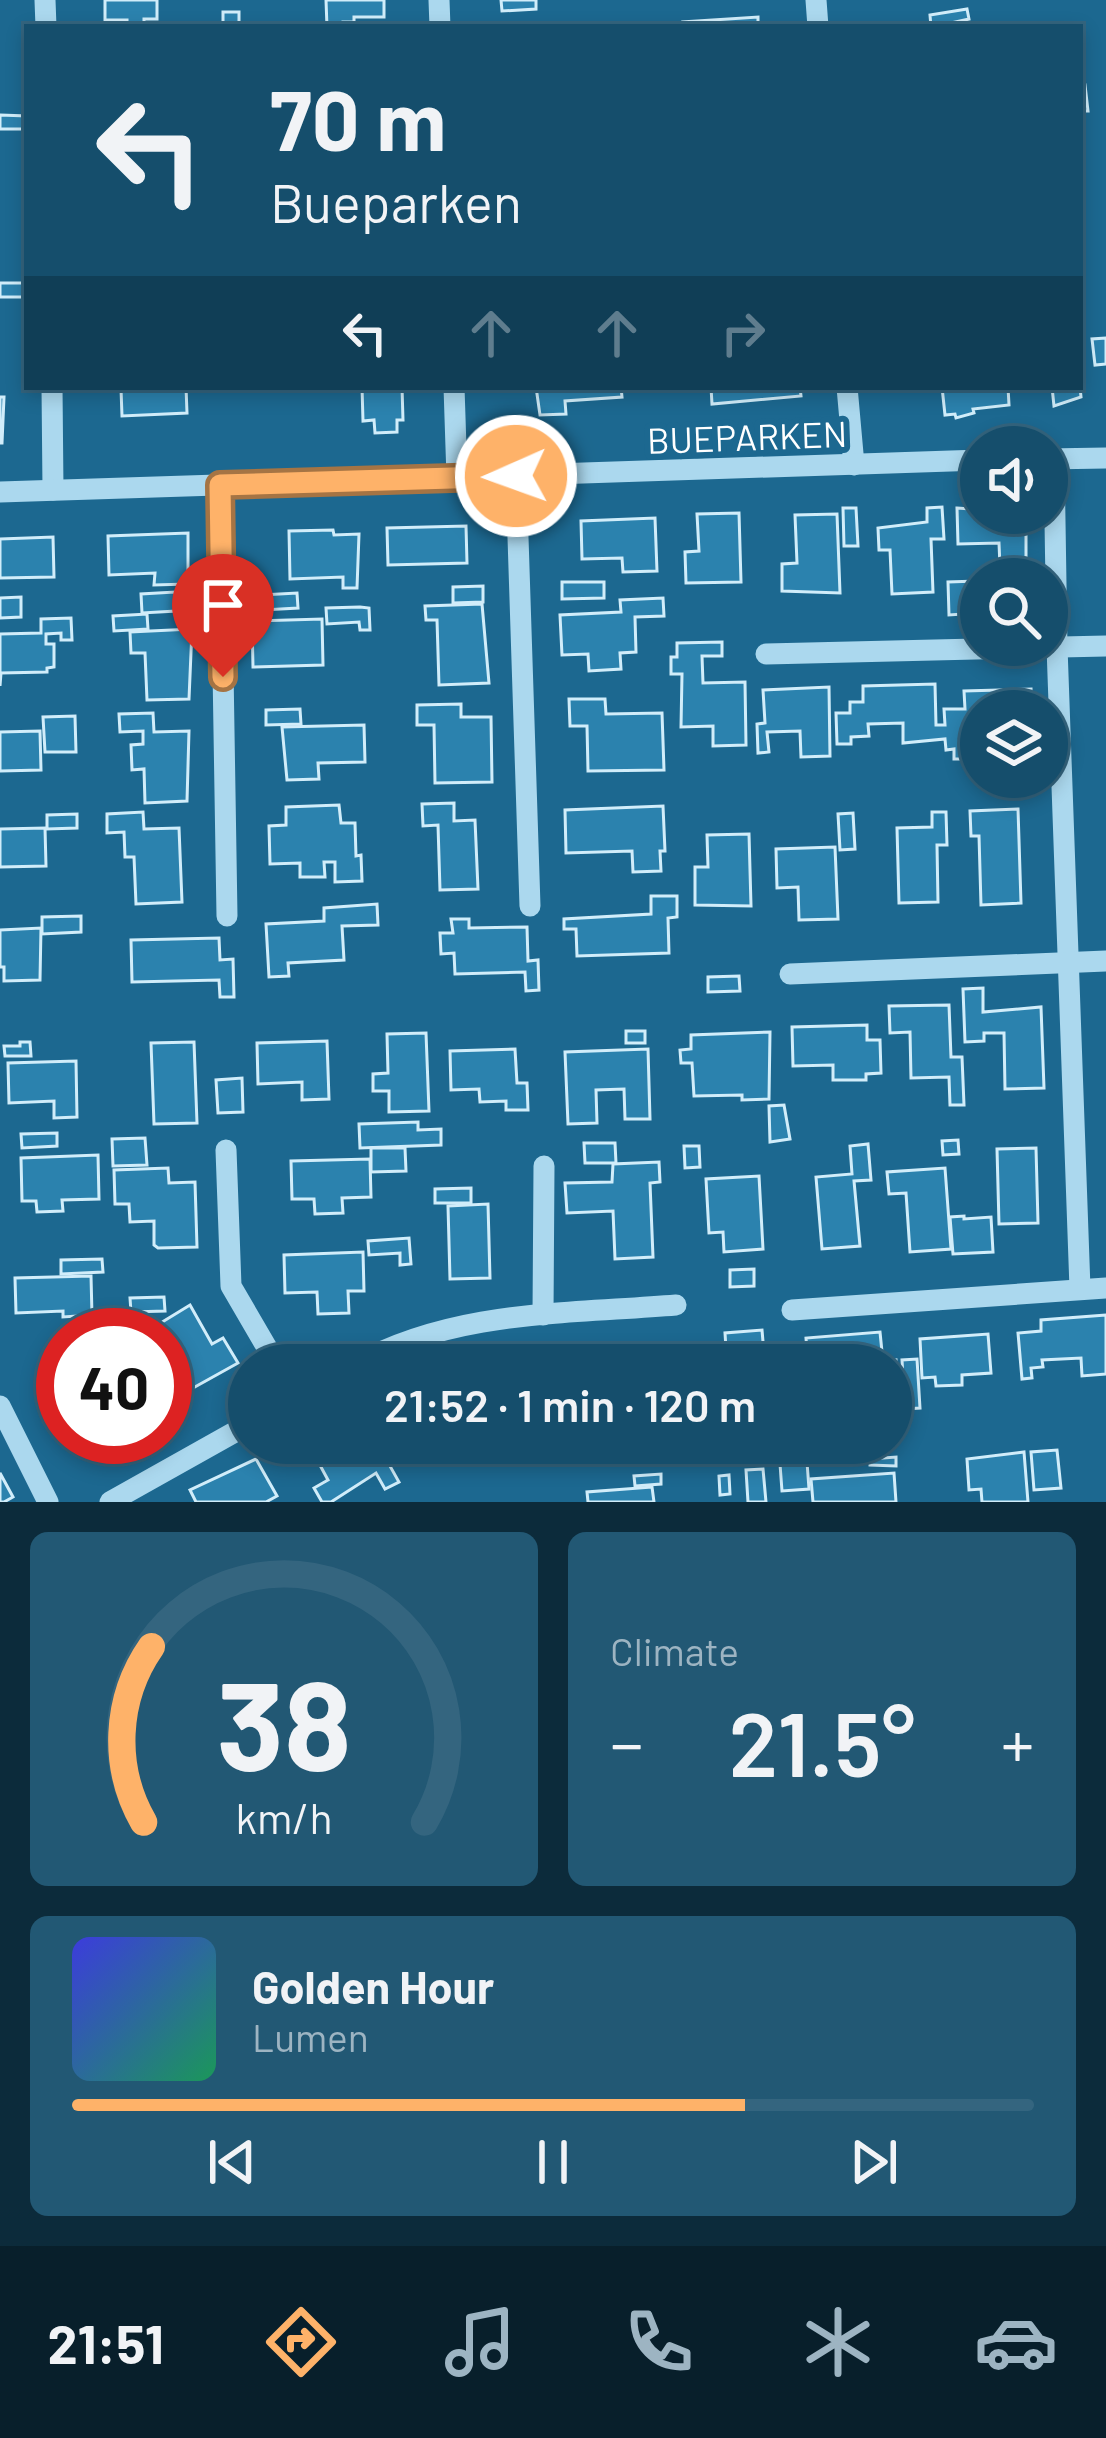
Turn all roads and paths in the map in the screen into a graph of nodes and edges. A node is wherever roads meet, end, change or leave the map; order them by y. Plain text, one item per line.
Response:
1 (52, 390) edge
2 (454, 390) edge
3 (847, 390) edge
4 (1106, 458) edge
5 (1068, 459) edge
6 (960, 461) edge
7 (854, 465) junction
8 (516, 476) junction
9 (457, 478) junction
10 (220, 485) junction
11 (53, 490) junction
12 (0, 492) edge
13 (1106, 646) edge
14 (1068, 647) edge
15 (960, 649) edge
16 (766, 654) dead end
17 (1058, 666) edge
18 (530, 906) dead end
19 (227, 916) dead end
20 (1106, 961) edge
21 (1069, 963) junction
22 (790, 974) dead end
23 (226, 1150) dead end
24 (544, 1166) dead end
25 (1106, 1288) edge
26 (1080, 1289) junction
27 (676, 1305) dead end
28 (792, 1310) dead end
29 (543, 1316) junction
30 (265, 1344) edge
31 (400, 1344) edge
32 (0, 1406) edge
33 (228, 1436) edge
34 (48, 1502) edge
35 (110, 1502) edge

1 - 11 street
2 - 9 street
3 - 7 street
4 - 5 street
6 - 7 street, BUEPARKEN
7 - 8 street, BUEPARKEN
8 - 9 street, BUEPARKEN
8 - 18 street
9 - 10 street, BUEPARKEN
10 - 11 street, BUEPARKEN
10 - 19 street
11 - 12 street, BUEPARKEN
13 - 14 street
15 - 16 street
17 - 21 street
20 - 21 street
21 - 22 street
21 - 26 street
23 - 30 street
24 - 29 street
25 - 26 street
26 - 28 street
27 - 29 street
29 - 31 street
32 - 34 street
33 - 35 street

